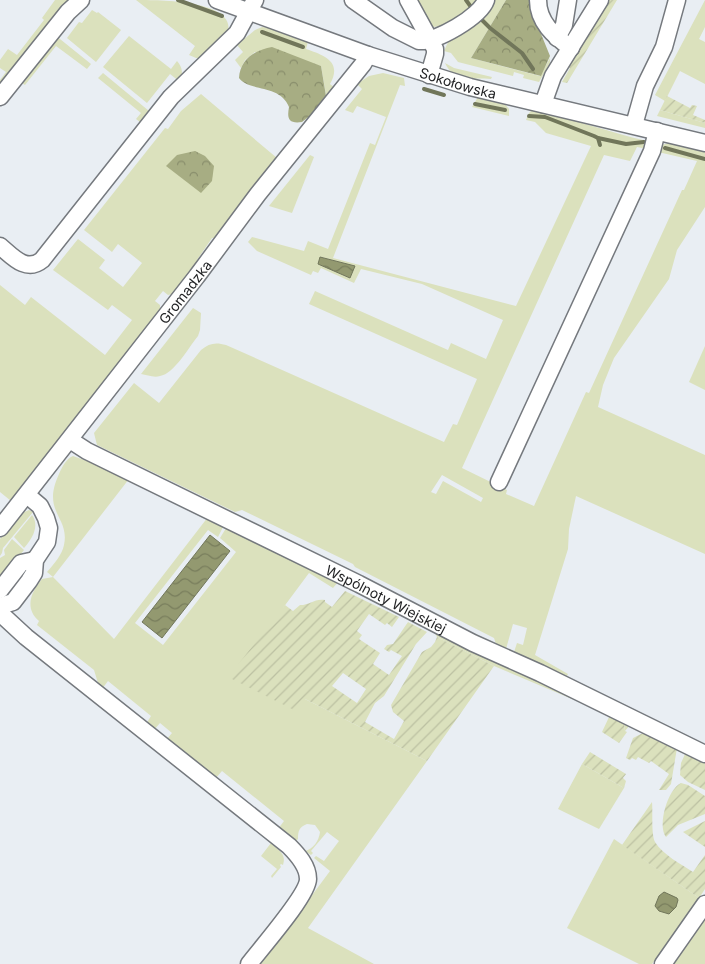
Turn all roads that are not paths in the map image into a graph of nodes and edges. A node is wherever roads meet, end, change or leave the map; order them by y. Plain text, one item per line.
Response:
1 (81, 0) edge
2 (217, 0) edge
3 (265, 0) edge
4 (353, 0) edge
5 (408, 0) edge
6 (486, 0) edge
7 (538, 0) edge
8 (568, 0) edge
9 (600, 0) edge
10 (677, 0) edge
11 (254, 9) edge
12 (557, 38) junction
13 (431, 40) junction
14 (571, 48) junction
15 (368, 55) junction
16 (429, 75) junction
17 (0, 97) edge
18 (543, 104) junction
19 (634, 126) junction
20 (657, 131) junction
21 (705, 143) edge
22 (0, 246) edge
23 (70, 440) junction
24 (499, 482) dead end
25 (27, 495) junction
26 (0, 528) edge
27 (36, 560) junction
28 (0, 590) edge
29 (0, 606) edge
30 (0, 613) edge
31 (705, 754) edge
32 (705, 904) edge
33 (249, 964) edge
34 (663, 964) edge

1 - 17 street
2 - 11 street, Sokołowska
3 - 11 street
4 - 13 street
5 - 13 street
6 - 13 street
7 - 12 street
8 - 12 street
9 - 14 street
10 - 19 street
11 - 15 street, Sokołowska
11 - 22 street
12 - 14 street
13 - 16 street
14 - 18 street
15 - 16 street, Sokołowska
15 - 23 street, Gromadzka
16 - 18 street, Sokołowska
18 - 19 street, Sokołowska
19 - 20 street, Sokołowska
20 - 21 street, Sokołowska
20 - 24 street
23 - 25 street, Gromadzka
23 - 31 street, Wspólnoty Wiejskiej
25 - 26 street, Gromadzka
25 - 27 street
27 - 28 street
27 - 29 street
30 - 33 street
32 - 34 street

